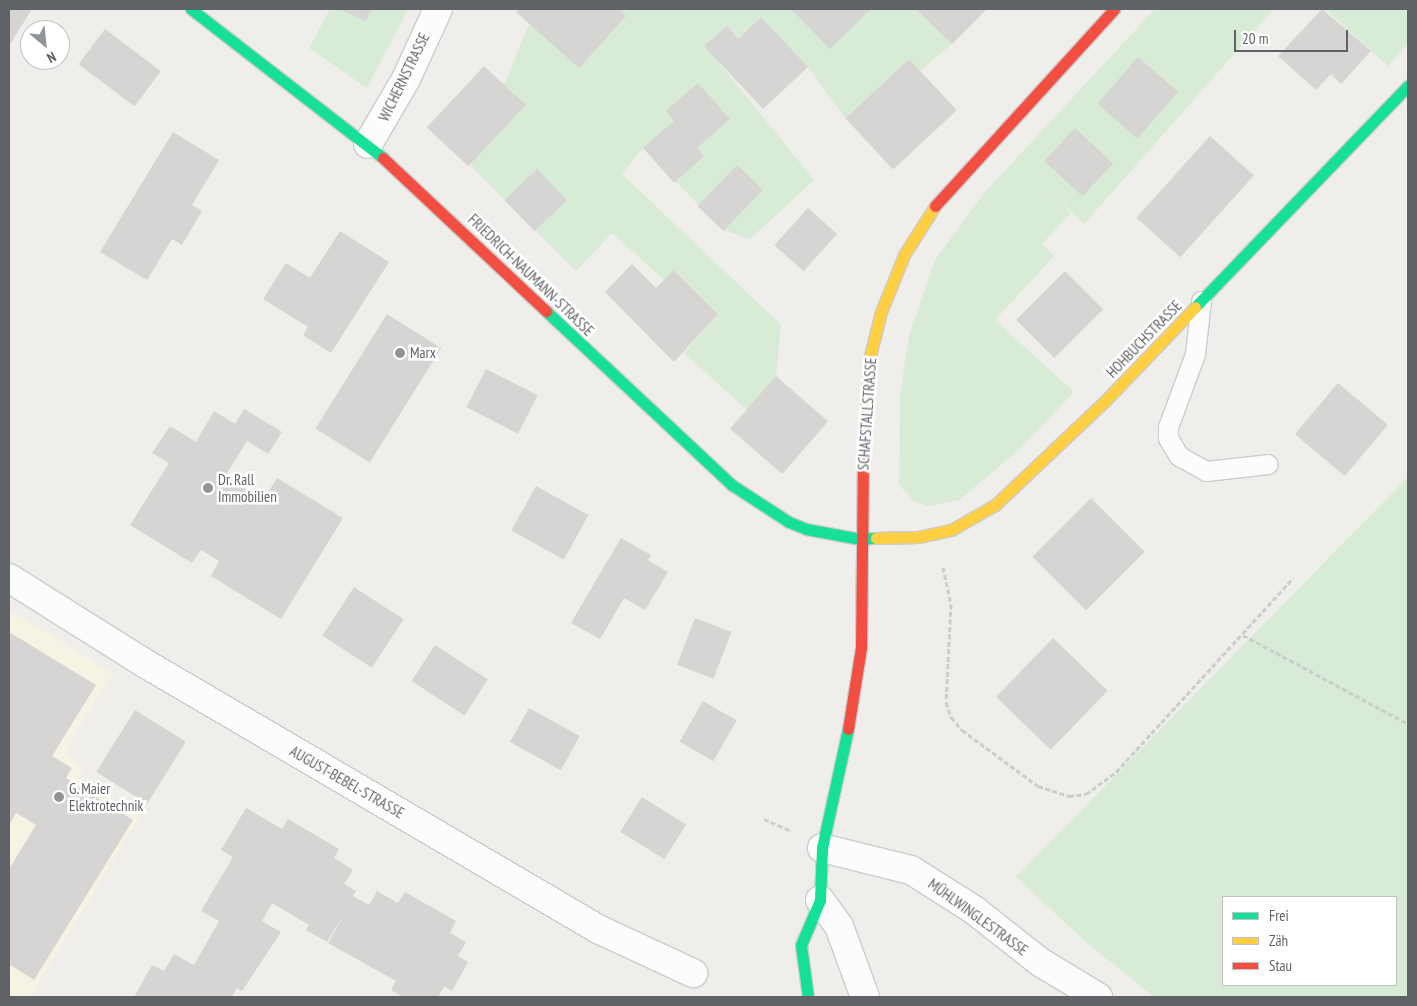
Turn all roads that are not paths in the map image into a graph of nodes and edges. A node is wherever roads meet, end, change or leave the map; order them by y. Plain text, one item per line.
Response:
1 (191, 9) edge
2 (438, 9) edge
3 (1114, 9) edge
4 (1408, 86) edge
5 (368, 144) junction
6 (1201, 301) junction
7 (1268, 464) dead end
8 (860, 539) junction
9 (9, 578) edge
10 (822, 848) junction
11 (820, 900) junction
12 (692, 973) dead end
13 (808, 997) edge
14 (865, 997) edge
15 (1098, 997) edge

1 - 5 street, FRIEDRICH-NAUMANN-STRASSE
2 - 5 street, WICHERNSTRASSE
3 - 8 street, SCHAFSTALLSTRASSE
4 - 6 street, HOHBUCHSTRASSE
5 - 8 street, FRIEDRICH-NAUMANN-STRASSE
6 - 7 lane
6 - 8 street, HOHBUCHSTRASSE
8 - 10 street, SCHAFSTALLSTRASSE
9 - 12 street, AUGUST-BEBEL-STRASSE
10 - 11 street, SCHAFSTALLSTRASSE
10 - 15 street, MÜHLWINGLESTRASSE
11 - 13 street, SCHAFSTALLSTRASSE
11 - 14 street

